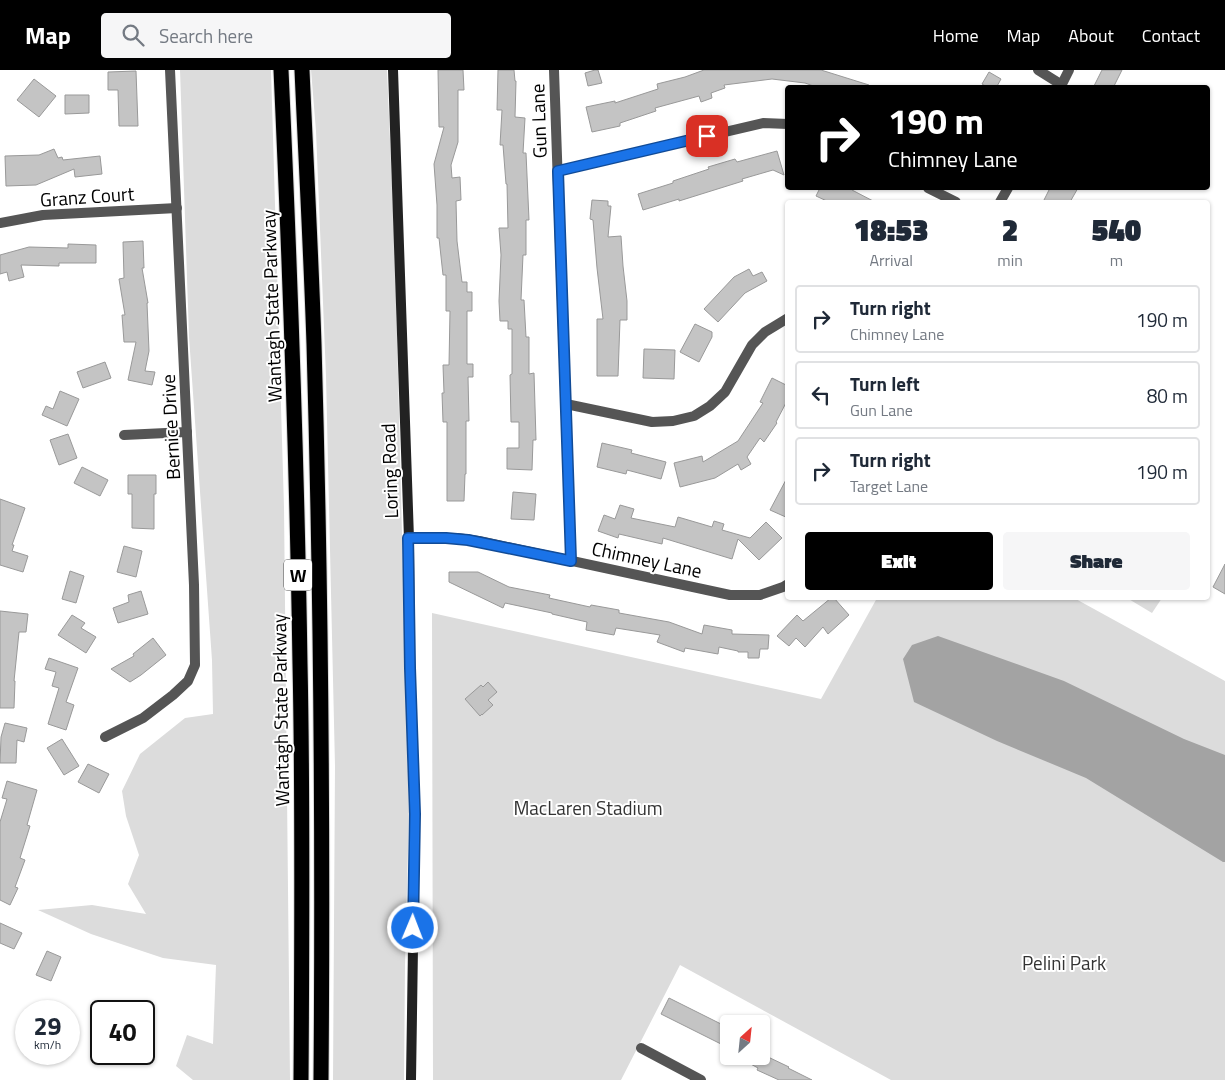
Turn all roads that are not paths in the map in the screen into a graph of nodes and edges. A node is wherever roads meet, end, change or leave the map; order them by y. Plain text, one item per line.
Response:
1 (170, 70) edge
2 (281, 70) edge
3 (302, 70) edge
4 (392, 70) edge
5 (554, 70) edge
6 (1038, 70) edge
7 (1069, 70) edge
8 (1060, 85) edge
9 (1062, 85) edge
10 (785, 124) edge
11 (558, 171) junction
12 (932, 190) edge
13 (952, 200) edge
14 (177, 208) junction
15 (0, 223) edge
16 (785, 320) edge
17 (566, 404) junction
18 (188, 432) junction
19 (124, 435) dead end
20 (408, 538) junction
21 (571, 561) junction
22 (785, 586) edge
23 (105, 737) dead end
24 (641, 1048) dead end
25 (301, 1080) edge
26 (321, 1080) edge
27 (411, 1080) edge
28 (701, 1080) edge

1 - 14 street, Bernice Drive
2 - 25 highway, Wantagh State Parkway / W
3 - 26 highway, W
4 - 20 street, Loring Road
5 - 11 street, Gun Lane
6 - 8 street
7 - 9 street
10 - 11 street
11 - 17 street, Gun Lane
12 - 13 street
14 - 15 street, Granz Court
14 - 18 street, Bernice Drive
16 - 17 street
17 - 21 street, Gun Lane
18 - 19 street
18 - 23 street, Bernice Drive
20 - 21 street, Chimney Lane
20 - 27 street, Loring Road
21 - 22 street, Chimney Lane
24 - 28 street

